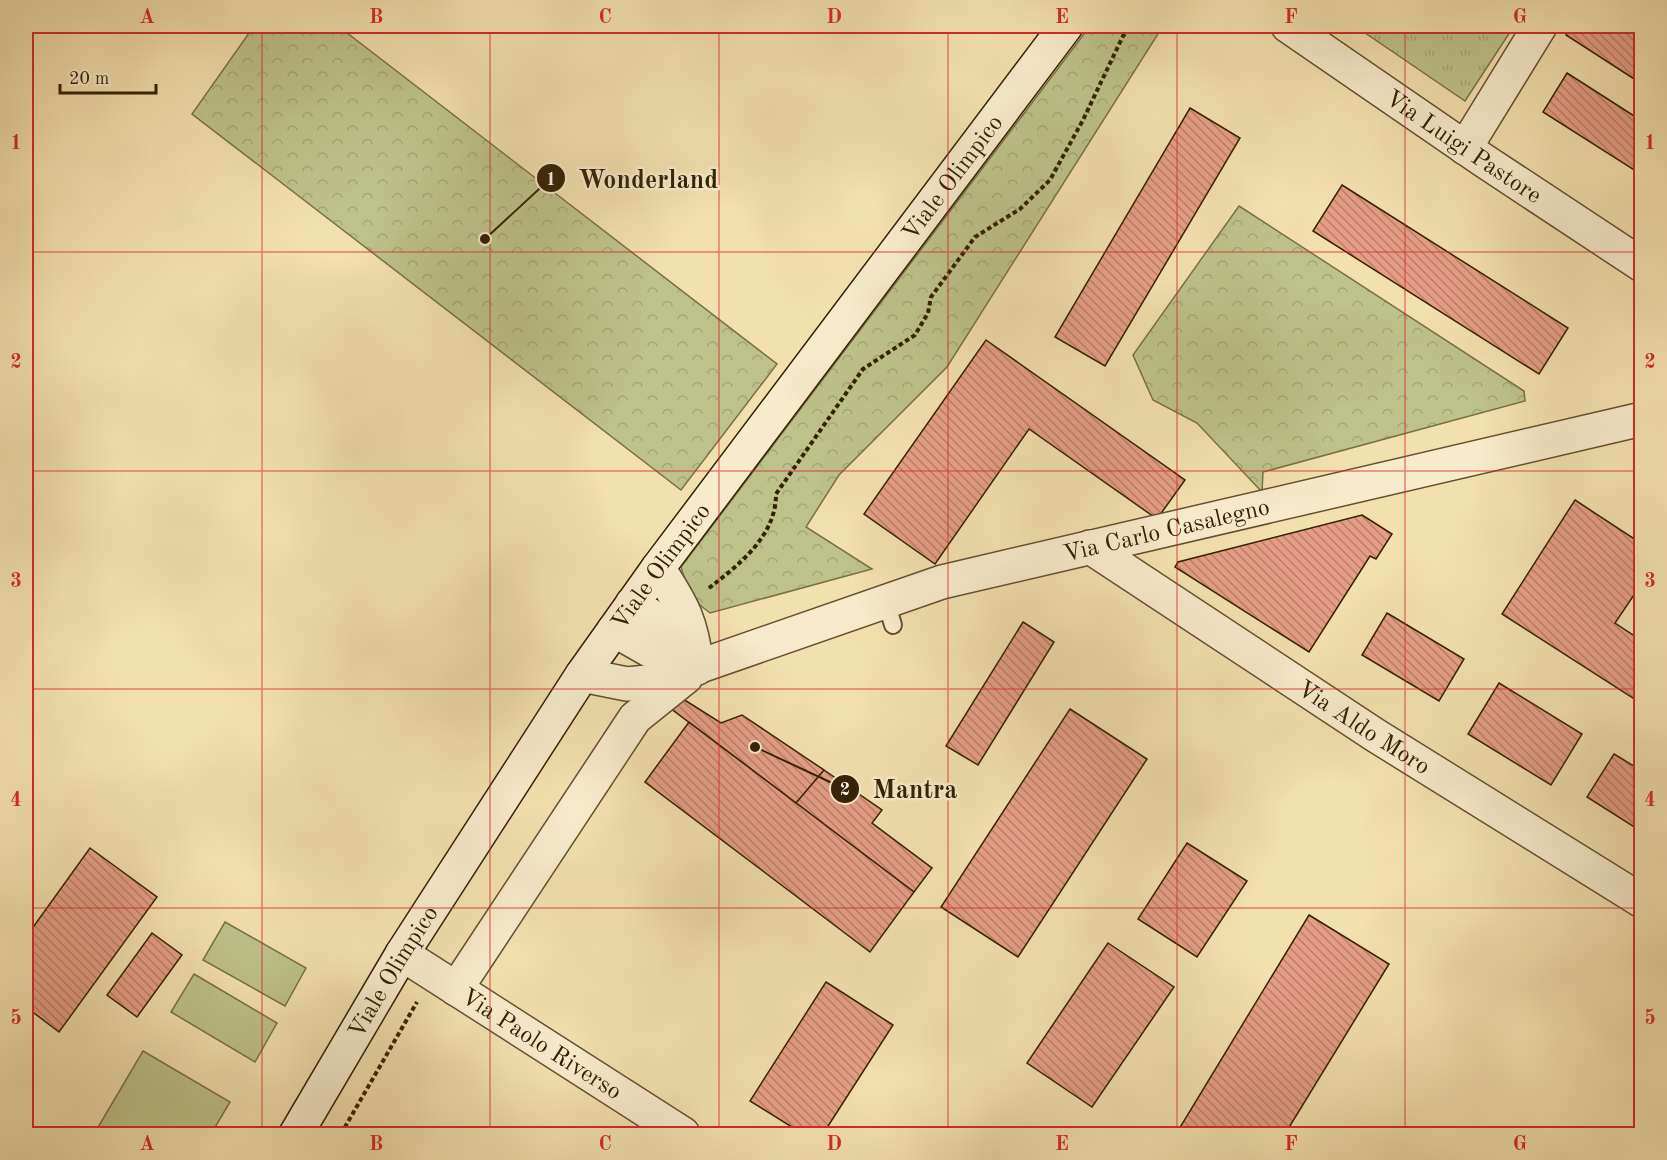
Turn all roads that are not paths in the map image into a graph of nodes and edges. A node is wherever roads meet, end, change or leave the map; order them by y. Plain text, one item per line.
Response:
1 (1066, 26) edge
2 (1288, 26) edge
3 (1540, 26) edge
4 (1466, 148) junction
5 (1641, 265) edge
6 (1641, 419) edge
7 (1090, 547) junction
8 (658, 568) junction
9 (623, 617) junction
10 (697, 668) junction
11 (582, 675) junction
12 (1641, 902) edge
13 (402, 954) junction
14 (445, 982) junction
15 (296, 1134) edge
16 (683, 1134) edge

1 - 8 street, Viale Olimpico
2 - 4 street, Via Luigi Pastore
3 - 4 street
4 - 5 street, Via Luigi Pastore
6 - 7 street, Via Carlo Casalegno
7 - 10 street, Via Carlo Casalegno
7 - 12 street, Via Aldo Moro
8 - 9 street, Viale Olimpico
8 - 10 street
9 - 10 street
9 - 11 street, Viale Olimpico
10 - 11 street, Via Carlo Casalegno
10 - 14 street
11 - 13 street, Viale Olimpico
13 - 14 street, Via Paolo Riverso
13 - 15 street, Viale Olimpico
14 - 16 street, Via Paolo Riverso

